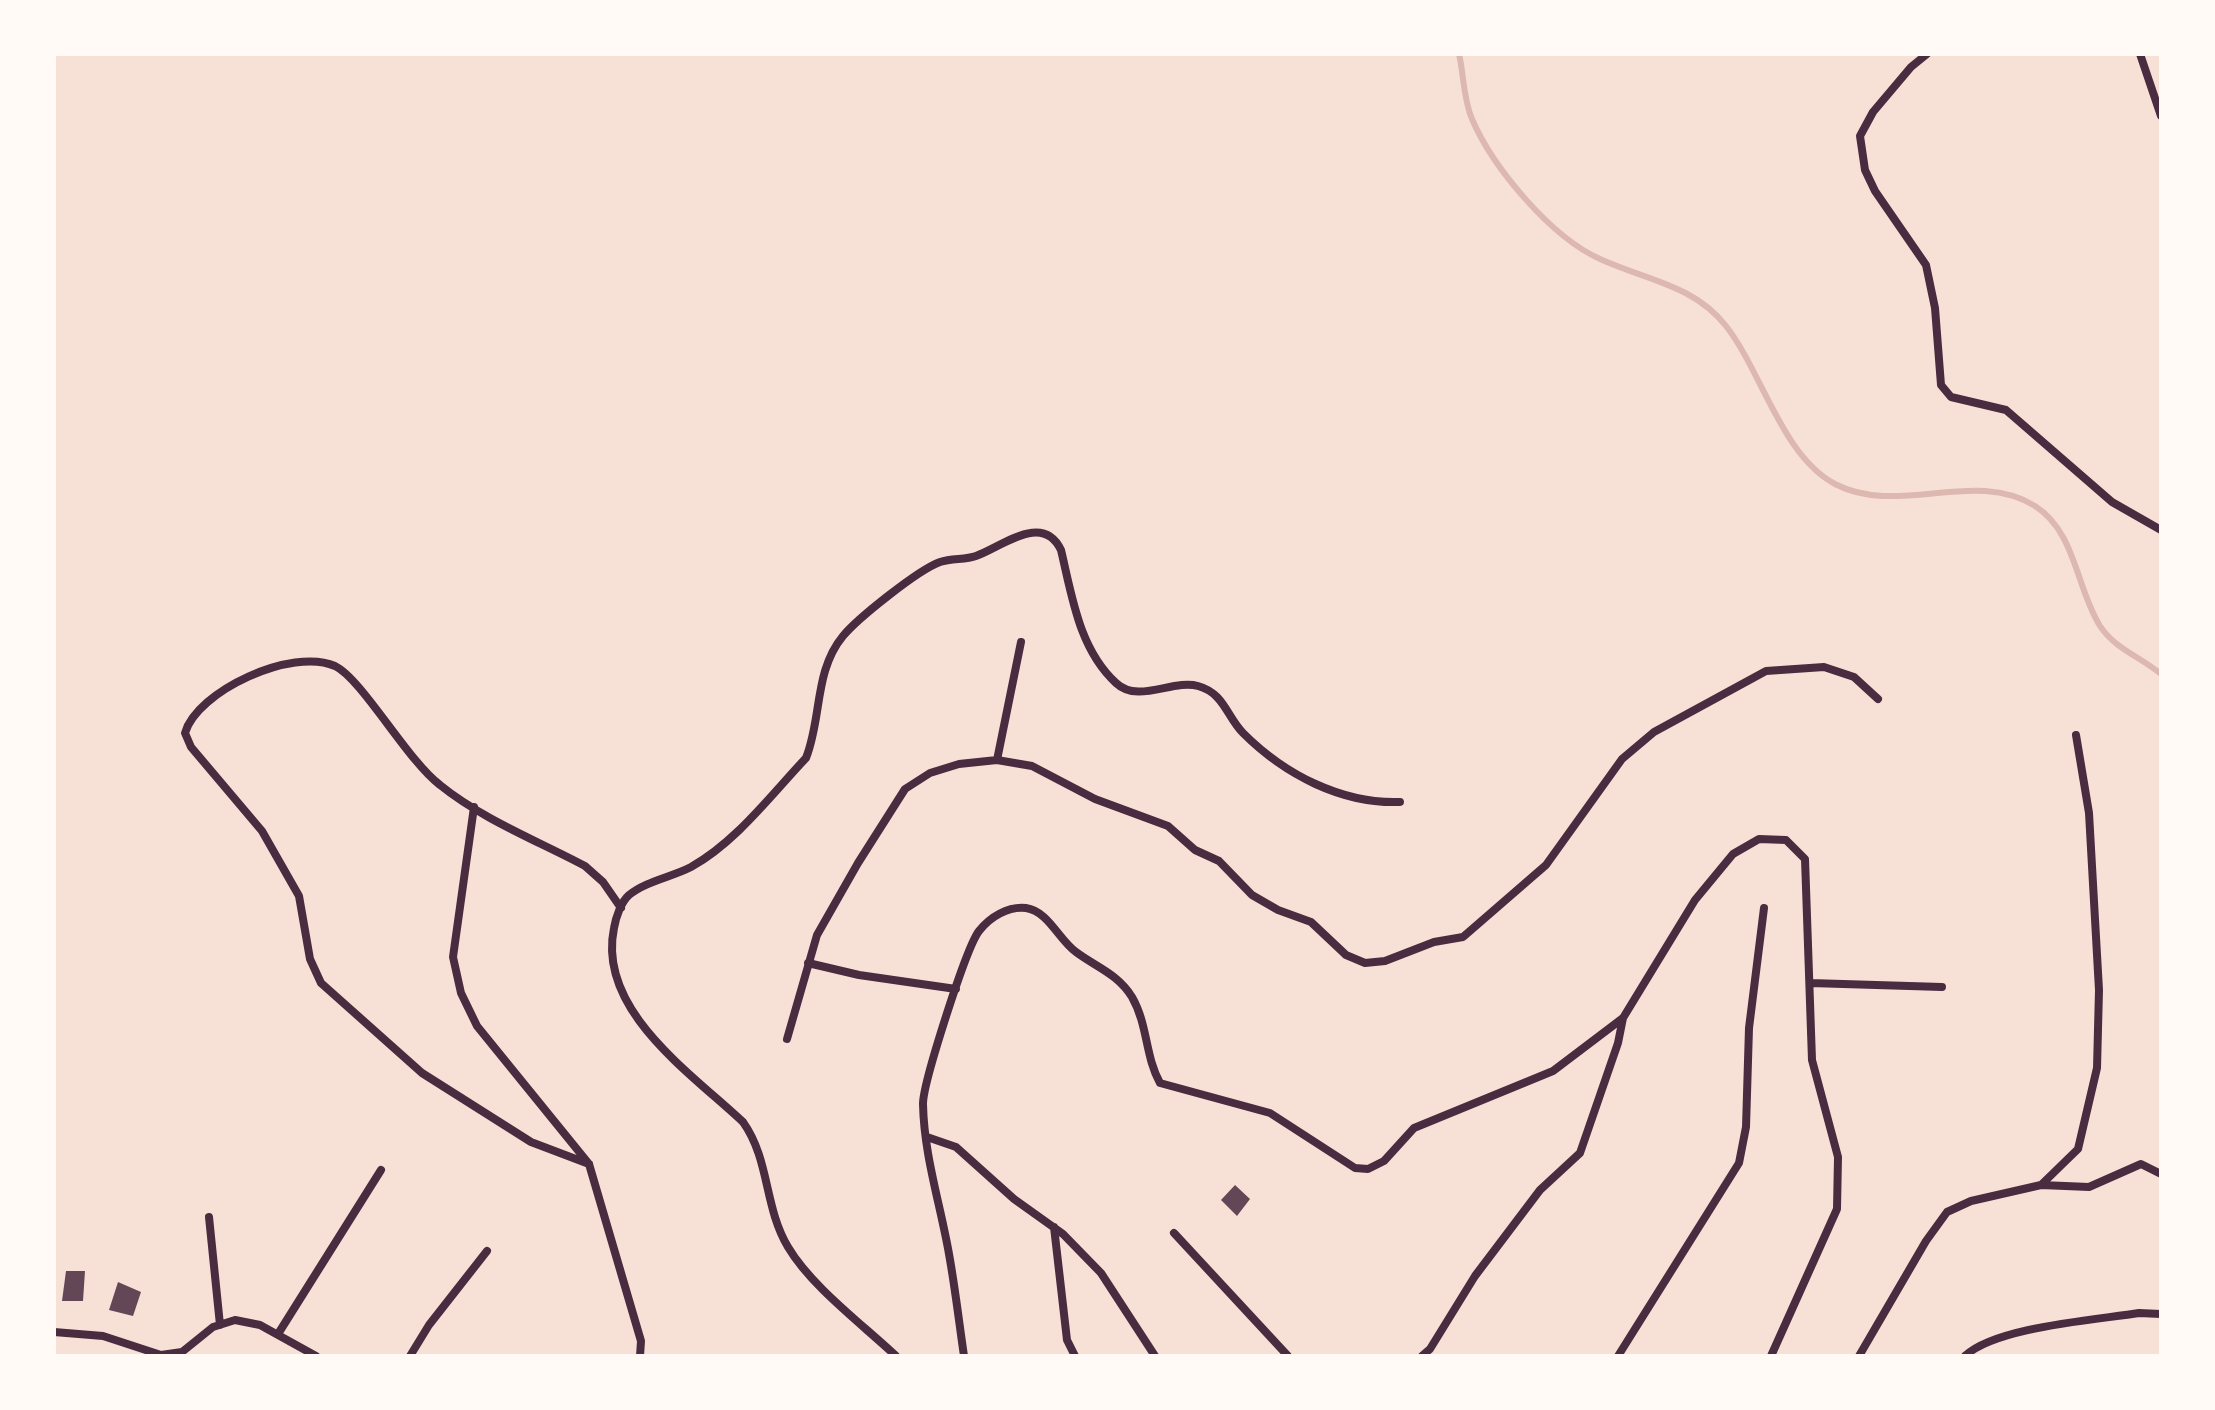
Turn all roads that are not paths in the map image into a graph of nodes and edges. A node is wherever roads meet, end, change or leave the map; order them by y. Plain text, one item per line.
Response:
1 (1927, 54) edge
2 (2140, 54) edge
3 (2161, 116) edge
4 (2161, 530) edge
5 (1021, 642) dead end
6 (1878, 699) dead end
7 (2076, 735) dead end
8 (997, 760) junction
9 (1400, 802) dead end
10 (474, 807) junction
11 (621, 908) junction
12 (1764, 908) dead end
13 (808, 963) junction
14 (1810, 983) junction
15 (1942, 987) dead end
16 (956, 989) junction
17 (1623, 1018) junction
18 (787, 1039) dead end
19 (927, 1137) junction
20 (589, 1164) junction
21 (381, 1170) dead end
22 (2161, 1174) edge
23 (2041, 1185) junction
24 (209, 1217) dead end
25 (1054, 1227) junction
26 (1174, 1233) dead end
27 (487, 1251) dead end
28 (2161, 1314) edge
29 (220, 1325) junction
30 (54, 1332) edge
31 (278, 1334) junction
32 (182, 1354) edge
33 (316, 1356) edge
34 (410, 1356) edge
35 (640, 1356) edge
36 (896, 1356) edge
37 (964, 1356) edge
38 (1075, 1356) edge
39 (1155, 1356) edge
40 (1288, 1356) edge
41 (1422, 1356) edge
42 (1618, 1356) edge
43 (1771, 1356) edge
44 (1859, 1356) edge
45 (1965, 1356) edge

1 - 4 street
2 - 3 street
5 - 8 street
6 - 8 street
7 - 23 street
8 - 13 street
9 - 11 street
10 - 11 street
10 - 20 street
10 - 20 street
11 - 36 street
12 - 42 street
13 - 16 street
13 - 18 street
14 - 15 street
14 - 17 street
14 - 43 street
16 - 17 street
16 - 19 street
17 - 41 street
19 - 25 street
19 - 37 street
20 - 35 street
21 - 31 street
22 - 23 street
23 - 44 street
24 - 29 street
25 - 38 street
25 - 39 street
26 - 40 street
27 - 34 street
28 - 45 street
29 - 31 street
29 - 32 street
30 - 32 street
31 - 33 street

